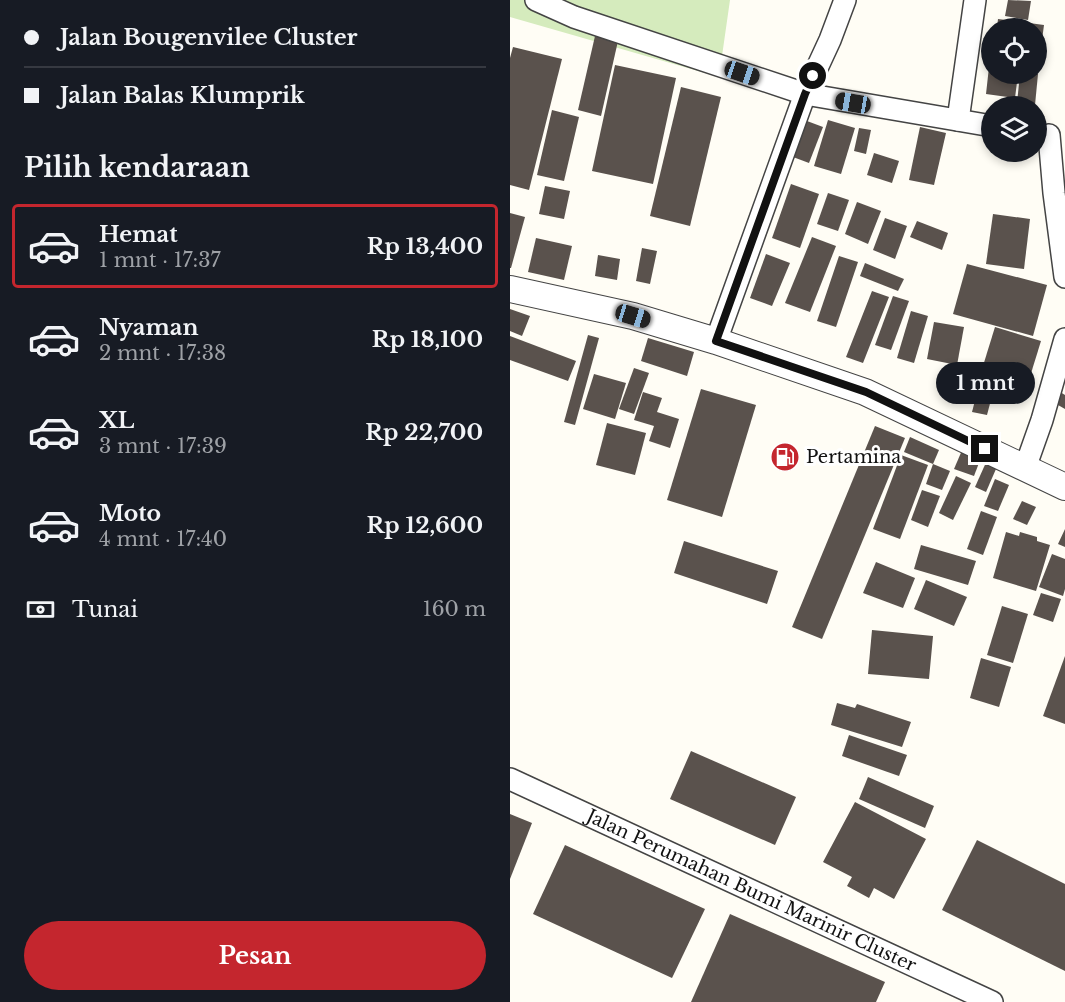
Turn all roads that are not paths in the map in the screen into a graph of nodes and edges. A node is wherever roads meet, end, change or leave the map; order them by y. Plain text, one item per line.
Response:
1 (536, 0) edge
2 (845, 0) edge
3 (975, 0) edge
4 (805, 94) junction
5 (958, 120) junction
6 (981, 124) edge
7 (1050, 135) edge
8 (1065, 278) edge
9 (510, 289) edge
10 (1065, 339) edge
11 (716, 341) junction
12 (1025, 468) junction
13 (1065, 487) edge
14 (510, 779) edge
15 (992, 1002) edge

1 - 4 street
2 - 4 street
3 - 5 street
4 - 5 street
4 - 11 street
5 - 6 street
7 - 8 street
9 - 11 street
10 - 12 street
11 - 12 street
12 - 13 street
14 - 15 street, Jalan Perumahan Bumi Marinir Cluster

